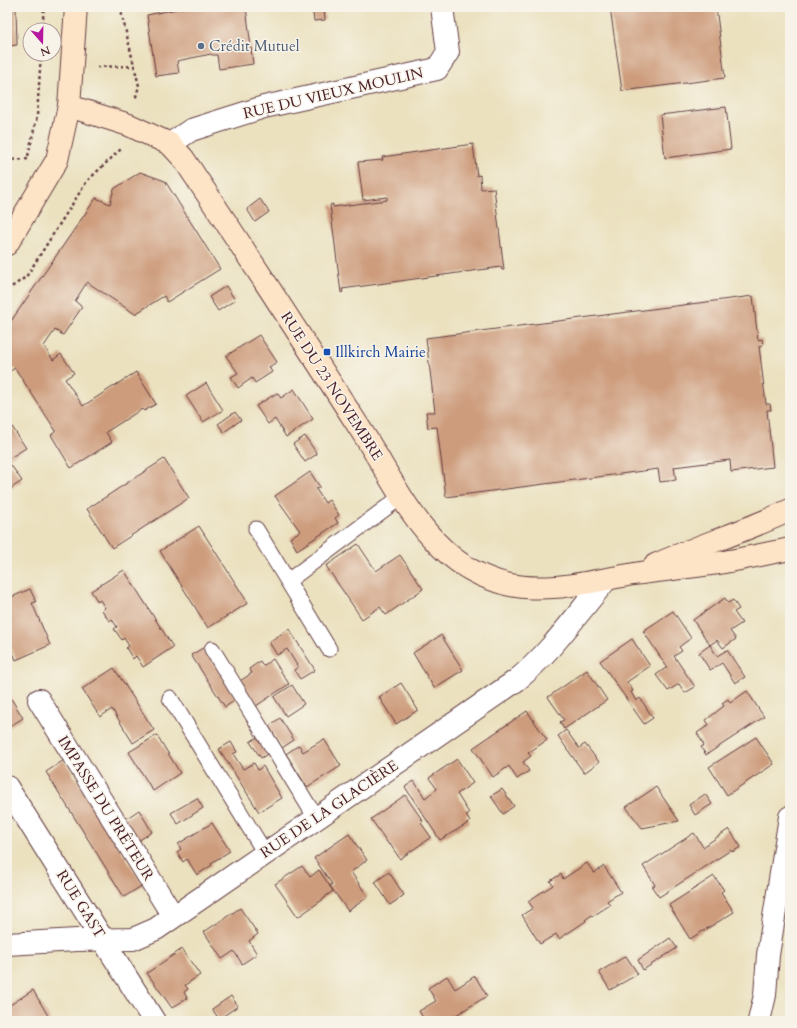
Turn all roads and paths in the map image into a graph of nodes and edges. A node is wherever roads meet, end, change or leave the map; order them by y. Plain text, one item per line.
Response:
1 (44, 7) edge
2 (76, 7) edge
3 (120, 7) edge
4 (442, 7) edge
5 (43, 22) edge
6 (40, 62) edge
7 (69, 106) junction
8 (129, 125) junction
9 (170, 144) junction
10 (28, 159) junction
11 (7, 160) edge
12 (27, 165) dead end
13 (7, 244) edge
14 (7, 290) edge
15 (402, 496) junction
16 (790, 510) edge
17 (256, 529) dead end
18 (790, 549) edge
19 (634, 574) junction
20 (606, 580) junction
21 (288, 582) junction
22 (212, 649) dead end
23 (329, 650) dead end
24 (170, 698) dead end
25 (39, 700) dead end
26 (7, 787) edge
27 (790, 817) edge
28 (316, 818) junction
29 (265, 853) junction
30 (173, 916) junction
31 (104, 940) junction
32 (7, 944) edge
33 (154, 1021) edge
34 (759, 1021) edge

1 - 5 path
2 - 7 main road
3 - 8 path
4 - 9 street, RUE DU VIEUX MOULIN
6 - 10 path
7 - 8 main road, RUE DU 23 NOVEMBRE
7 - 13 main road
8 - 9 main road, RUE DU 23 NOVEMBRE
8 - 14 path
9 - 15 main road, RUE DU 23 NOVEMBRE
10 - 11 path
10 - 12 path
15 - 20 main road, RUE DU 23 NOVEMBRE
15 - 21 lane
16 - 19 main road, RUE DU 23 NOVEMBRE
17 - 21 lane
18 - 19 main road, RUE DU 23 NOVEMBRE
19 - 20 main road, RUE DU 23 NOVEMBRE
20 - 28 street, RUE DE LA GLACIÈRE
21 - 23 lane
22 - 28 lane
24 - 29 lane
25 - 30 street, IMPASSE DU PRÊTEUR
26 - 31 street, RUE GAST
27 - 34 street
28 - 29 street, RUE DE LA GLACIÈRE
29 - 30 street, RUE DE LA GLACIÈRE
30 - 31 street, RUE DE LA GLACIÈRE
31 - 32 street, RUE DE LA GLACIÈRE
31 - 33 street, RUE GAST

